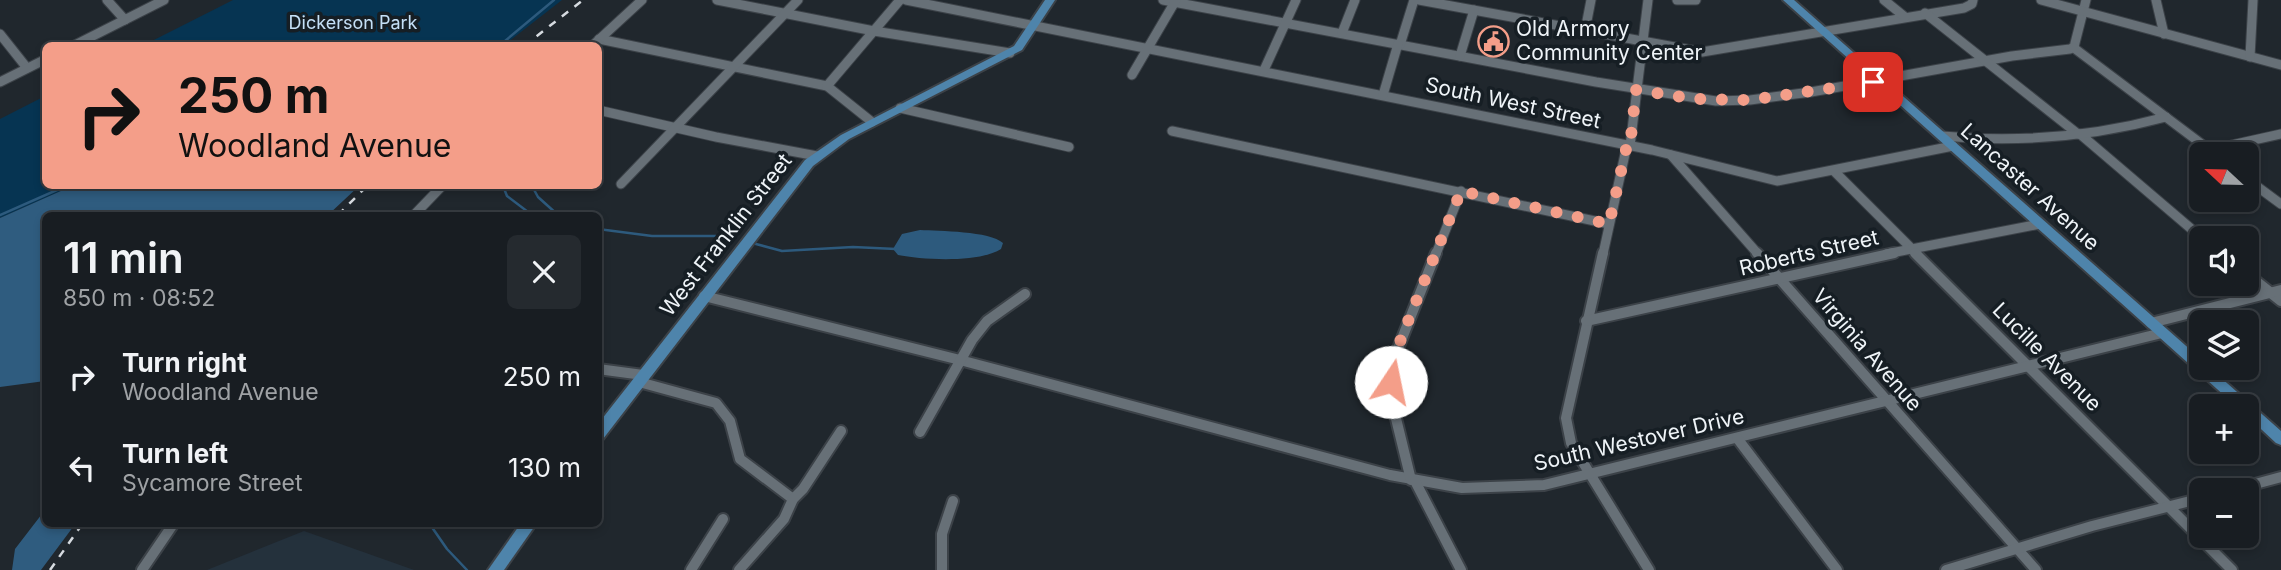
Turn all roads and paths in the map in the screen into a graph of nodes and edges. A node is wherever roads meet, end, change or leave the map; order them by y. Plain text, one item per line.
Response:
1 (107, 0) edge
2 (163, 0) edge
3 (642, 0) edge
4 (717, 0) edge
5 (798, 0) edge
6 (900, 0) edge
7 (906, 0) edge
8 (1050, 0) edge
9 (1163, 0) edge
10 (1296, 0) edge
11 (1355, 0) edge
12 (1417, 0) edge
13 (1473, 0) edge
14 (1591, 0) edge
15 (1648, 0) edge
16 (1677, 0) edge
17 (1696, 0) edge
18 (1788, 0) edge
19 (1884, 0) edge
20 (1973, 0) edge
21 (2041, 0) edge
22 (2086, 0) edge
23 (2156, 0) edge
24 (2253, 0) edge
25 (1175, 1) edge
26 (1472, 10) junction
27 (2083, 12) junction
28 (786, 13) junction
29 (1926, 13) junction
30 (1905, 17) junction
31 (125, 20) junction
32 (1285, 23) junction
33 (1033, 26) junction
34 (874, 31) junction
35 (1585, 31) junction
36 (1824, 32) junction
37 (1342, 33) junction
38 (0, 34) edge
39 (2164, 34) junction
40 (81, 42) edge
41 (596, 42) edge
42 (1641, 42) junction
43 (602, 43) edge
44 (1399, 45) junction
45 (1147, 48) junction
46 (2074, 48) junction
47 (1010, 54) junction
48 (1460, 56) junction
49 (2250, 57) junction
50 (42, 61) edge
51 (1986, 61) junction
52 (2281, 65) edge
53 (734, 67) junction
54 (27, 68) junction
55 (1264, 70) junction
56 (1132, 75) dead end
57 (1880, 81) junction
58 (0, 82) edge
59 (827, 86) junction
60 (1636, 90) junction
61 (1383, 94) junction
62 (900, 108) junction
63 (602, 111) edge
64 (2166, 117) junction
65 (872, 122) junction
66 (675, 128) junction
67 (1172, 131) dead end
68 (2079, 134) junction
69 (2281, 134) edge
70 (1942, 136) junction
71 (2199, 142) edge
72 (2250, 142) edge
73 (1629, 145) junction
74 (1953, 146) junction
75 (1069, 147) dead end
76 (1670, 154) junction
77 (817, 156) junction
78 (1833, 171) junction
79 (621, 184) dead end
80 (2259, 188) edge
81 (439, 189) edge
82 (1461, 191) junction
83 (2281, 204) edge
84 (417, 212) edge
85 (1609, 224) junction
86 (2040, 224) junction
87 (2189, 227) edge
88 (1912, 250) junction
89 (1780, 279) junction
90 (2259, 281) edge
91 (2276, 291) edge
92 (1025, 294) dead end
93 (704, 296) junction
94 (2281, 301) edge
95 (1586, 321) junction
96 (2151, 323) junction
97 (2162, 333) junction
98 (960, 360) junction
99 (2028, 365) junction
100 (602, 370) edge
101 (641, 379) junction
102 (2231, 394) edge
103 (1886, 401) junction
104 (2259, 419) edge
105 (602, 430) edge
106 (841, 431) dead end
107 (920, 432) dead end
108 (1737, 438) junction
109 (2281, 439) edge
110 (1589, 474) junction
111 (2281, 477) edge
112 (1413, 480) junction
113 (2259, 483) edge
114 (793, 499) junction
115 (953, 500) dead end
116 (2189, 501) edge
117 (2169, 506) junction
118 (723, 519) dead end
119 (171, 527) edge
120 (527, 527) edge
121 (2017, 549) junction
122 (142, 570) edge
123 (495, 570) edge
124 (691, 570) edge
125 (739, 570) edge
126 (942, 570) edge
127 (1461, 570) edge
128 (1649, 570) edge
129 (1837, 570) edge
130 (1946, 570) edge
131 (2036, 570) edge
132 (2232, 570) edge

1 - 31 street
2 - 31 street
3 - 41 street
4 - 28 street
5 - 28 street
6 - 34 street
7 - 33 street, South West Street
8 - 33 main road, West Franklin Street
9 - 25 street
10 - 32 street
11 - 37 street
12 - 26 street
12 - 44 street
13 - 26 street
14 - 35 street
15 - 42 street
16 - 17 street
18 - 36 main road, Lancaster Avenue
19 - 30 street
20 - 29 street
21 - 27 street
22 - 27 street
23 - 39 street
24 - 49 street
25 - 32 street
25 - 45 street
26 - 35 street
26 - 48 street
27 - 39 street
27 - 46 street
28 - 34 street
28 - 53 street
29 - 30 street
29 - 51 street
30 - 36 street
31 - 40 street
32 - 37 street
32 - 55 street
33 - 45 street, South West Street
33 - 47 main road, West Franklin Street
34 - 47 street
34 - 59 street
35 - 42 street
36 - 42 street
36 - 57 main road, Lancaster Avenue
37 - 44 street
38 - 54 street
39 - 49 street
42 - 60 street
43 - 53 street
44 - 48 street
44 - 61 street
45 - 55 street, South West Street
45 - 56 street
46 - 51 street
46 - 64 street
47 - 62 main road, West Franklin Street
48 - 60 street
49 - 52 street
50 - 54 street
51 - 57 street
51 - 68 street
53 - 59 street
53 - 66 street
54 - 58 street
55 - 61 street, South West Street
57 - 60 street
57 - 70 main road, Lancaster Avenue
59 - 65 street
60 - 73 street
61 - 73 street, South West Street
62 - 65 main road, West Franklin Street
62 - 75 street
63 - 66 street
64 - 68 street
64 - 71 street
65 - 77 main road, West Franklin Street
66 - 77 street
66 - 79 street
67 - 82 street
68 - 70 street
68 - 87 street
69 - 72 street
70 - 74 main road, Lancaster Avenue
73 - 76 street, South West Street
73 - 85 street
74 - 78 street, South West Street
74 - 86 main road, Lancaster Avenue
76 - 78 street, South West Street
76 - 89 street, Virginia Avenue
77 - 93 main road, West Franklin Street
78 - 88 street, Lucille Avenue
80 - 83 street
81 - 84 street
82 - 85 street
82 - 112 street
85 - 95 street
86 - 88 street, Roberts Street
86 - 96 main road, Lancaster Avenue
88 - 89 street, Roberts Street
88 - 99 street, Lucille Avenue
89 - 95 street, Roberts Street
89 - 103 street, Virginia Avenue
90 - 91 street
91 - 94 street
91 - 96 street
92 - 98 street
93 - 98 street, South Westover Drive
93 - 101 main road, West Franklin Street
95 - 110 street
96 - 97 main road, Lancaster Avenue
97 - 99 street, South Westover Drive
97 - 102 main road, Lancaster Avenue
98 - 107 street
98 - 112 street, South Westover Drive
99 - 103 street, South Westover Drive
99 - 117 street, Lucille Avenue
100 - 101 street
101 - 105 main road, West Franklin Street
101 - 114 street
103 - 108 street, South Westover Drive
103 - 121 street, Virginia Avenue
104 - 109 main road, Lancaster Avenue
106 - 114 street
108 - 110 street, South Westover Drive
108 - 129 street
110 - 112 street, South Westover Drive
110 - 128 street
111 - 113 street
112 - 127 street
114 - 125 street
115 - 126 street
116 - 117 street
117 - 121 street
117 - 132 street, Lucille Avenue
118 - 124 street
119 - 122 street
120 - 123 main road
121 - 130 street
121 - 131 street, Virginia Avenue

